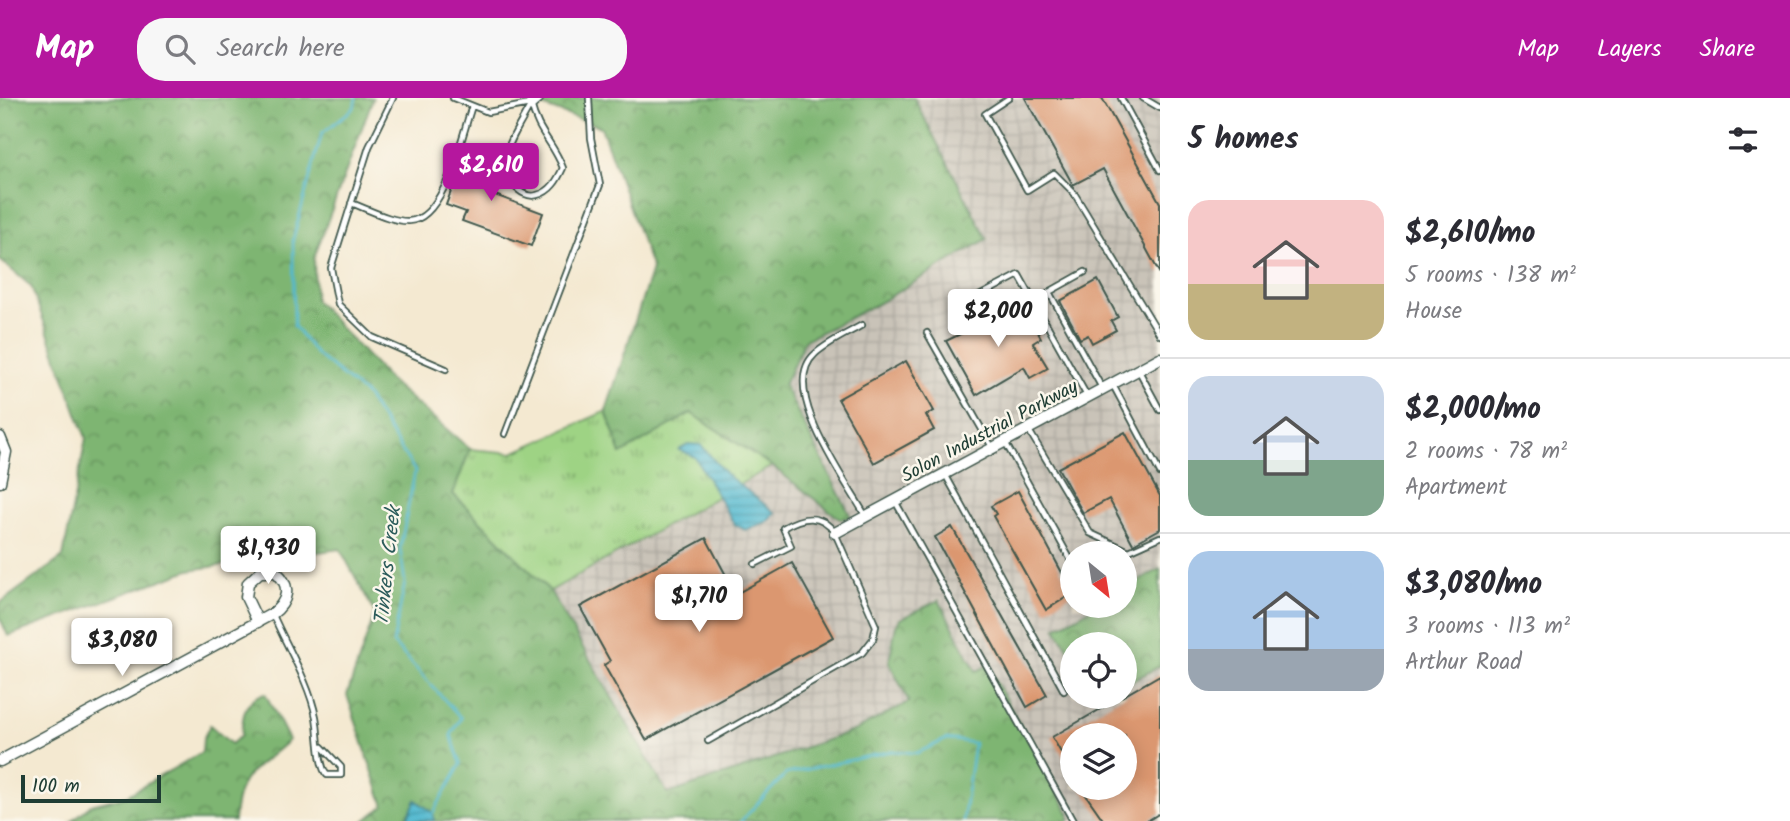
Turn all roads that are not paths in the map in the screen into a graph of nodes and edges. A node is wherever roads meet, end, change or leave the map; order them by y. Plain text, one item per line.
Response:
1 (393, 98) edge
2 (453, 98) edge
3 (589, 98) edge
4 (1009, 98) edge
5 (1121, 98) edge
6 (1143, 98) edge
7 (535, 101) edge
8 (472, 106) junction
9 (1160, 108) edge
10 (1160, 170) edge
11 (351, 203) junction
12 (1085, 272) dead end
13 (977, 297) dead end
14 (862, 325) dead end
15 (927, 332) dead end
16 (1160, 335) edge
17 (1160, 358) edge
18 (446, 369) dead end
19 (1138, 370) junction
20 (1112, 384) junction
21 (1102, 389) junction
22 (1088, 397) junction
23 (1160, 410) edge
24 (1028, 429) junction
25 (505, 434) dead end
26 (0, 437) edge
27 (1005, 442) junction
28 (992, 448) junction
29 (1160, 473) edge
30 (944, 474) junction
31 (0, 482) edge
32 (895, 500) junction
33 (866, 516) junction
34 (835, 533) junction
35 (1160, 537) edge
36 (1060, 541) edge
37 (755, 564) dead end
38 (272, 614) junction
39 (258, 622) junction
40 (1060, 684) edge
41 (708, 741) dead end
42 (322, 747) junction
43 (0, 761) edge
44 (1073, 821) edge

1 - 11 lane
2 - 8 lane
3 - 25 lane
4 - 16 lane
5 - 10 lane
6 - 9 lane
7 - 7 lane
7 - 8 lane
8 - 11 lane
11 - 18 lane
12 - 21 lane
13 - 22 lane
14 - 33 lane
15 - 28 lane
17 - 19 street, Solon Industrial Parkway
19 - 20 street, Solon Industrial Parkway
19 - 23 lane
20 - 21 street, Solon Industrial Parkway
20 - 29 lane
21 - 22 street, Solon Industrial Parkway
22 - 24 street, Solon Industrial Parkway
24 - 27 street, Solon Industrial Parkway
24 - 35 lane
26 - 31 street
27 - 28 street, Solon Industrial Parkway
27 - 36 lane
28 - 30 street, Solon Industrial Parkway
30 - 32 street, Solon Industrial Parkway
30 - 40 lane
32 - 33 street, Solon Industrial Parkway
32 - 44 lane
33 - 34 street, Solon Industrial Parkway
34 - 37 lane
34 - 41 lane
38 - 39 street
38 - 39 street
38 - 42 lane
39 - 43 street
42 - 42 lane

